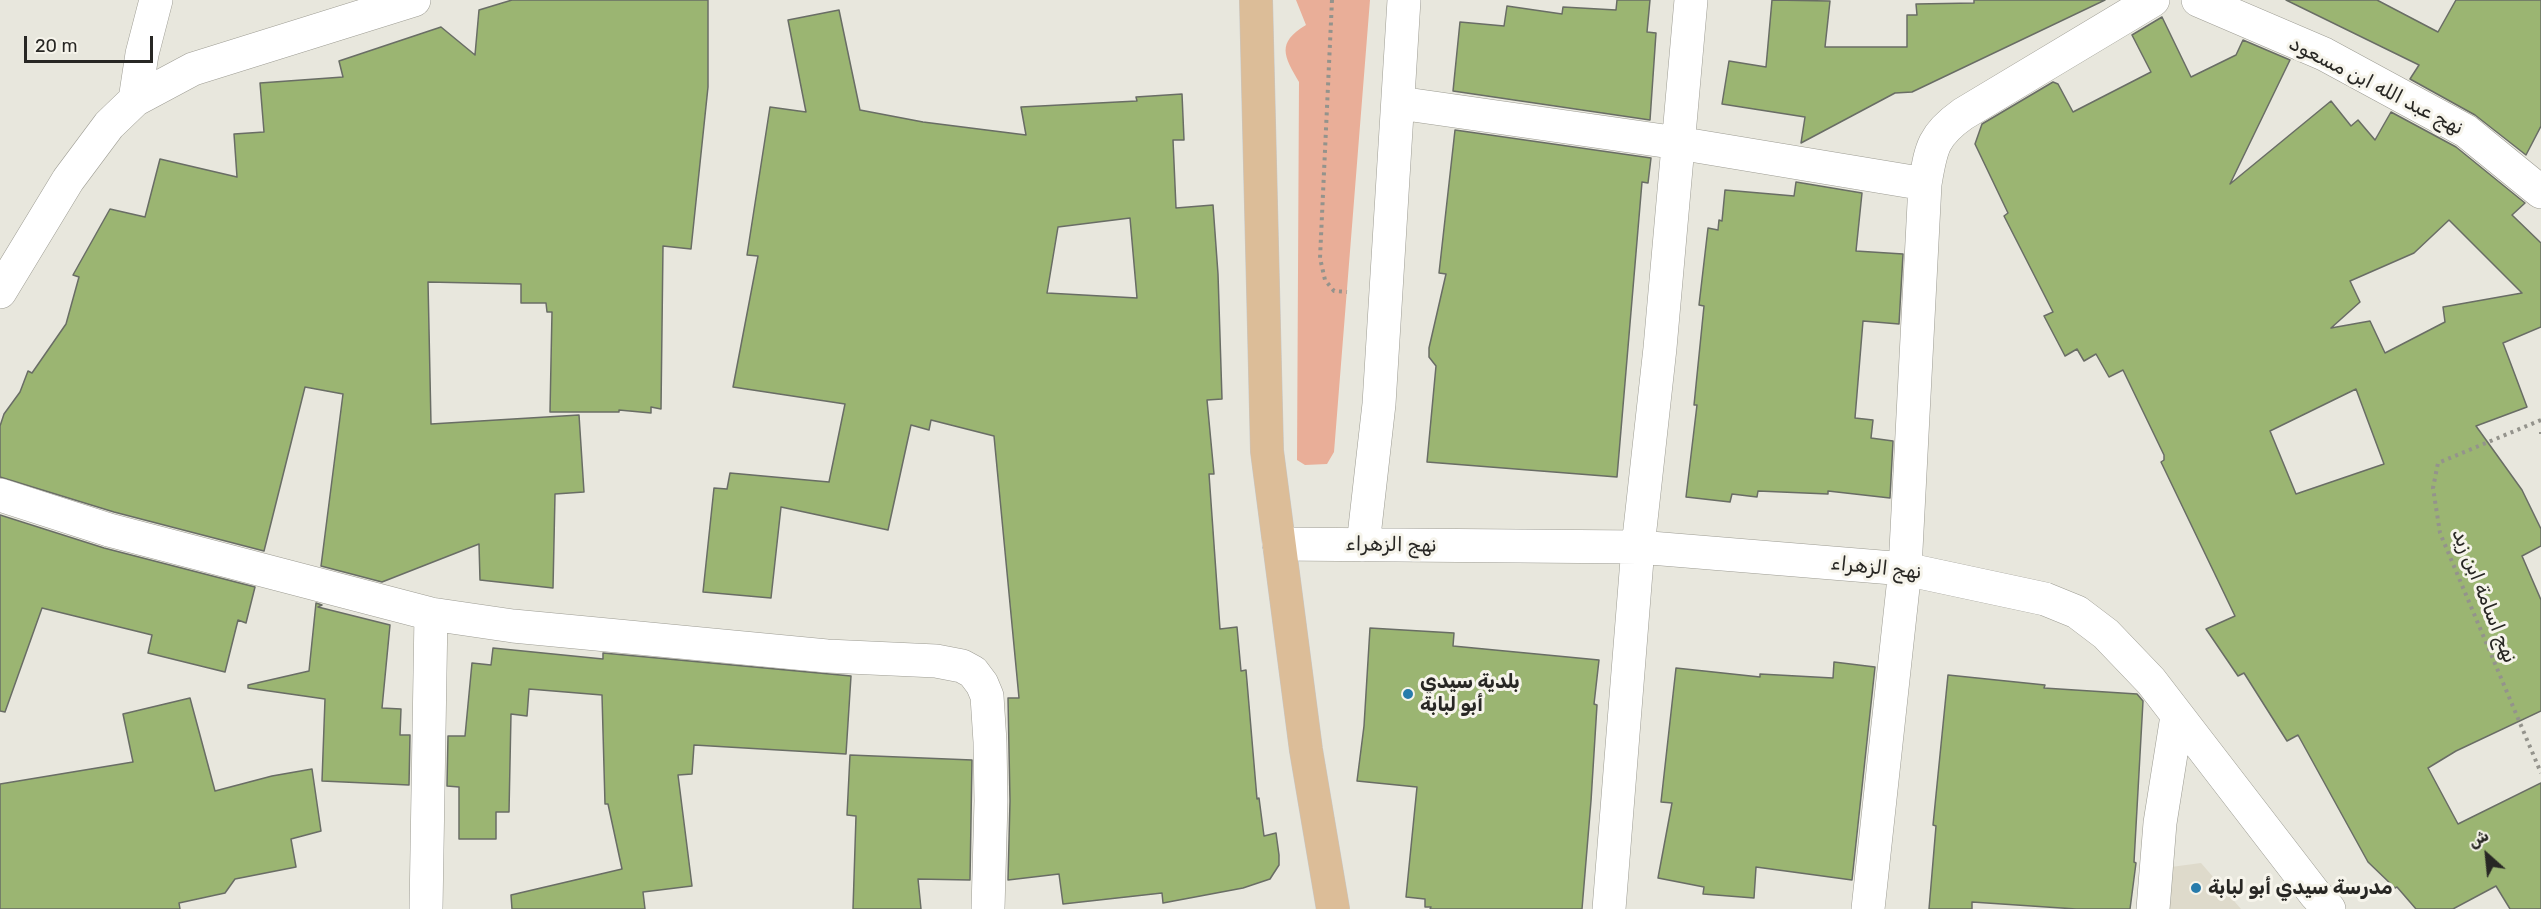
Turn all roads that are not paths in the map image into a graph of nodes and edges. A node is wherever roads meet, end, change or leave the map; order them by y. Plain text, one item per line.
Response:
1 (156, 0) edge
2 (414, 0) edge
3 (1256, 0) edge
4 (1404, 0) edge
5 (1691, 0) edge
6 (2153, 0) edge
7 (2198, 0) edge
8 (380, 6) edge
9 (135, 100) junction
10 (1399, 103) junction
11 (1678, 143) junction
12 (1925, 184) junction
13 (2541, 192) edge
14 (0, 292) edge
15 (0, 495) edge
16 (1279, 544) junction
17 (1363, 544) junction
18 (1638, 548) junction
19 (1905, 569) junction
20 (430, 614) junction
21 (2177, 716) junction
22 (426, 909) edge
23 (988, 909) edge
24 (1333, 909) edge
25 (1609, 909) edge
26 (1868, 909) edge
27 (2153, 909) edge
28 (2330, 909) edge

1 - 9 street
2 - 8 street
3 - 16 main road
4 - 10 street
5 - 11 street
6 - 12 street
7 - 13 street, نهج عبد الله ابن مسعود
8 - 9 street
9 - 14 street
10 - 11 street
10 - 17 street
11 - 12 street
11 - 18 street
12 - 19 street
15 - 20 street
16 - 17 street, نهج الزهراء
16 - 24 main road
17 - 18 street, نهج الزهراء
18 - 19 street, نهج الزهراء
18 - 25 street
19 - 21 street, نهج الزهراء
19 - 26 street
20 - 22 street
20 - 23 street
21 - 27 street
21 - 28 street, نهج الزهراء

